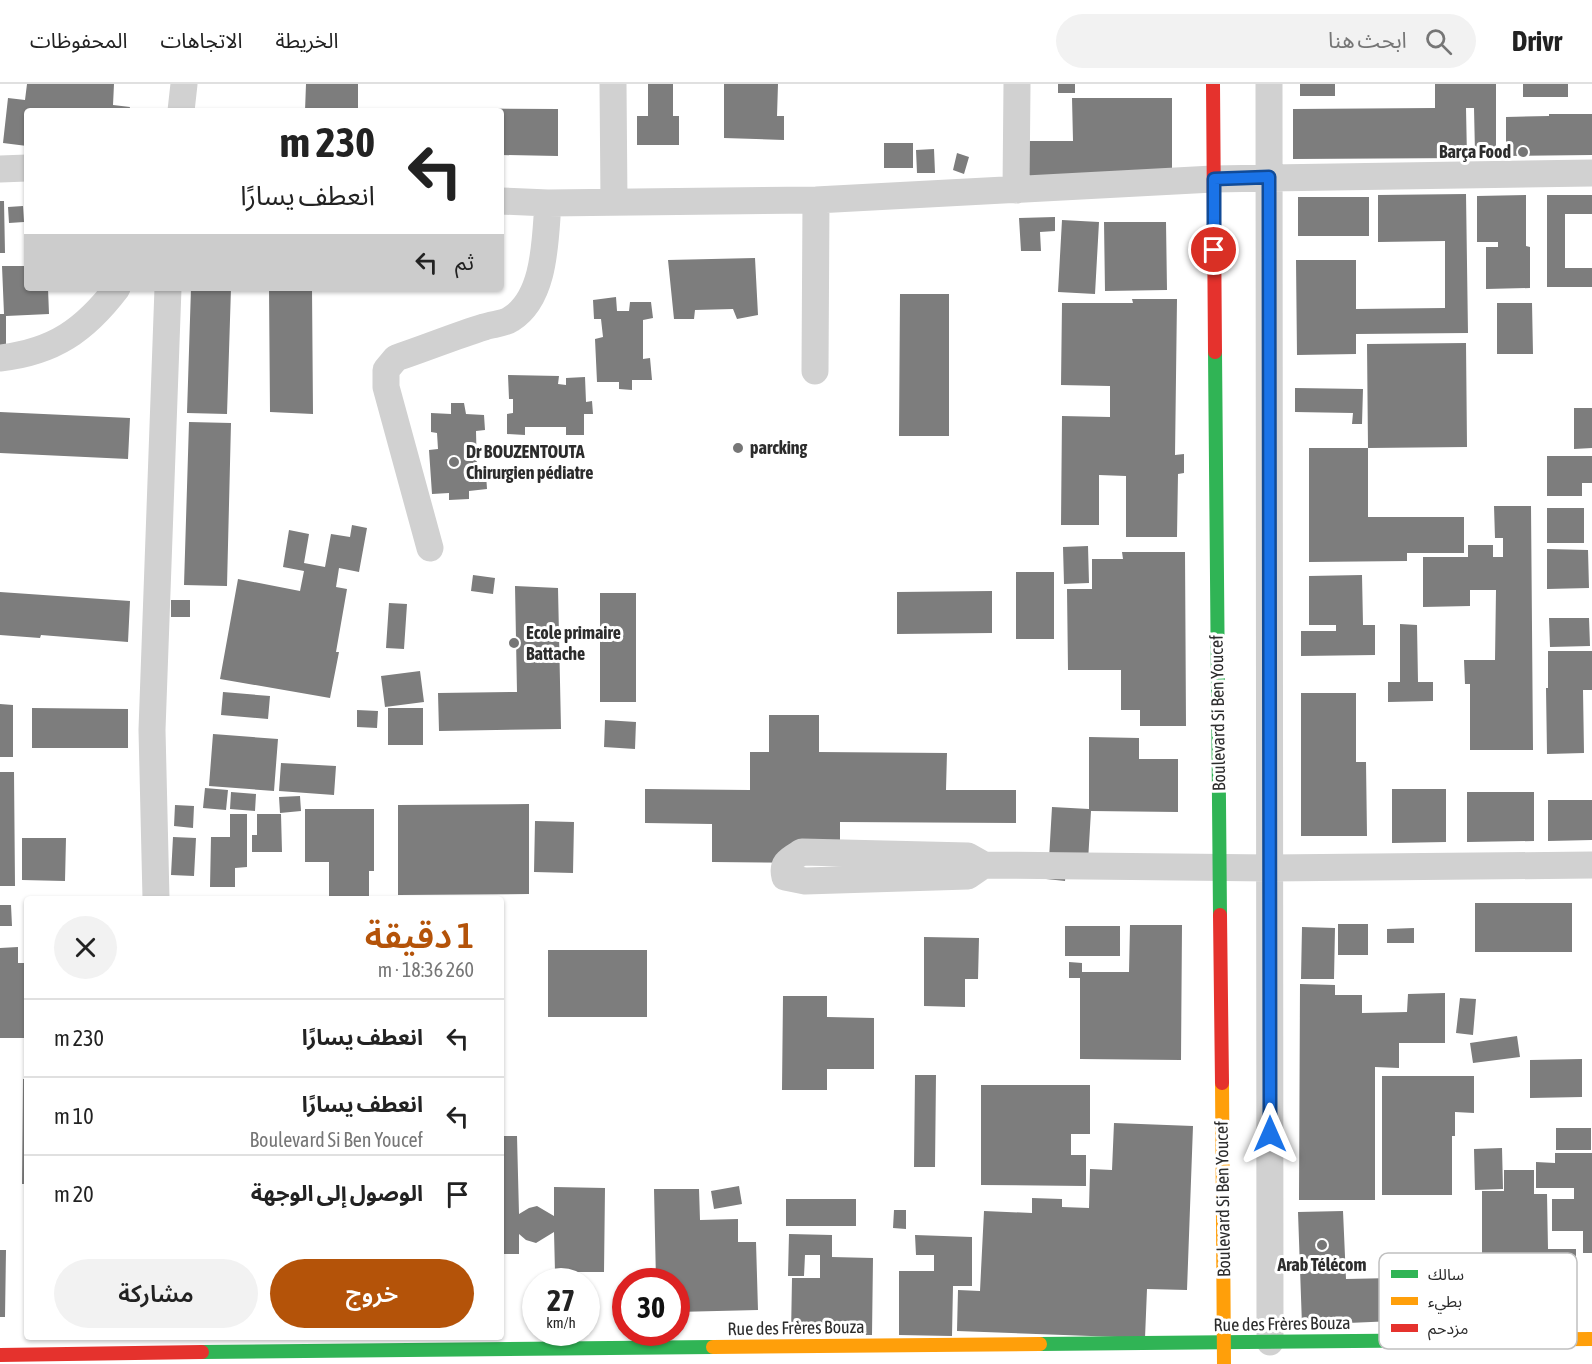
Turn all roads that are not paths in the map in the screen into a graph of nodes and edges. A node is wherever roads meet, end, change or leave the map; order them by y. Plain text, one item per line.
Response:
1 (184, 84) edge
2 (613, 84) edge
3 (1017, 84) edge
4 (1213, 84) edge
5 (1269, 84) edge
6 (182, 108) edge
7 (24, 168) edge
8 (0, 169) edge
9 (1592, 173) edge
10 (1269, 177) junction
11 (1214, 179) junction
12 (1016, 190) junction
13 (816, 200) junction
14 (504, 201) edge
15 (614, 202) junction
16 (548, 203) junction
17 (115, 291) edge
18 (168, 291) edge
19 (0, 358) edge
20 (815, 371) dead end
21 (430, 548) dead end
22 (984, 865) junction
23 (1592, 865) edge
24 (1220, 866) junction
25 (1270, 868) junction
26 (156, 896) edge
27 (1577, 1339) edge
28 (1592, 1339) edge
29 (1224, 1343) junction
30 (1379, 1345) edge
31 (1270, 1348) junction
32 (168, 1351) edge
33 (0, 1355) edge
34 (557, 1356) edge
35 (1224, 1364) edge

1 - 6 street
2 - 15 street
3 - 12 street
4 - 11 main road, Boulevard Si Ben Youcef
5 - 10 street
7 - 8 street
9 - 10 street
10 - 11 street
10 - 25 street
11 - 12 street
11 - 24 main road, Boulevard Si Ben Youcef
12 - 13 street
13 - 15 street
13 - 20 street
14 - 16 street
15 - 16 street
16 - 21 street
17 - 19 street
18 - 26 street
22 - 22 street
22 - 24 street
23 - 25 street
24 - 25 street
24 - 29 main road, Boulevard Si Ben Youcef
25 - 31 street
27 - 28 main road, Rue des Frères Bouza
29 - 31 main road, Rue des Frères Bouza
29 - 34 main road, Rue des Frères Bouza
29 - 35 main road, Boulevard Si Ben Youcef
30 - 31 main road, Rue des Frères Bouza
32 - 33 main road, Rue des Frères Bouza
32 - 34 main road, Rue des Frères Bouza

